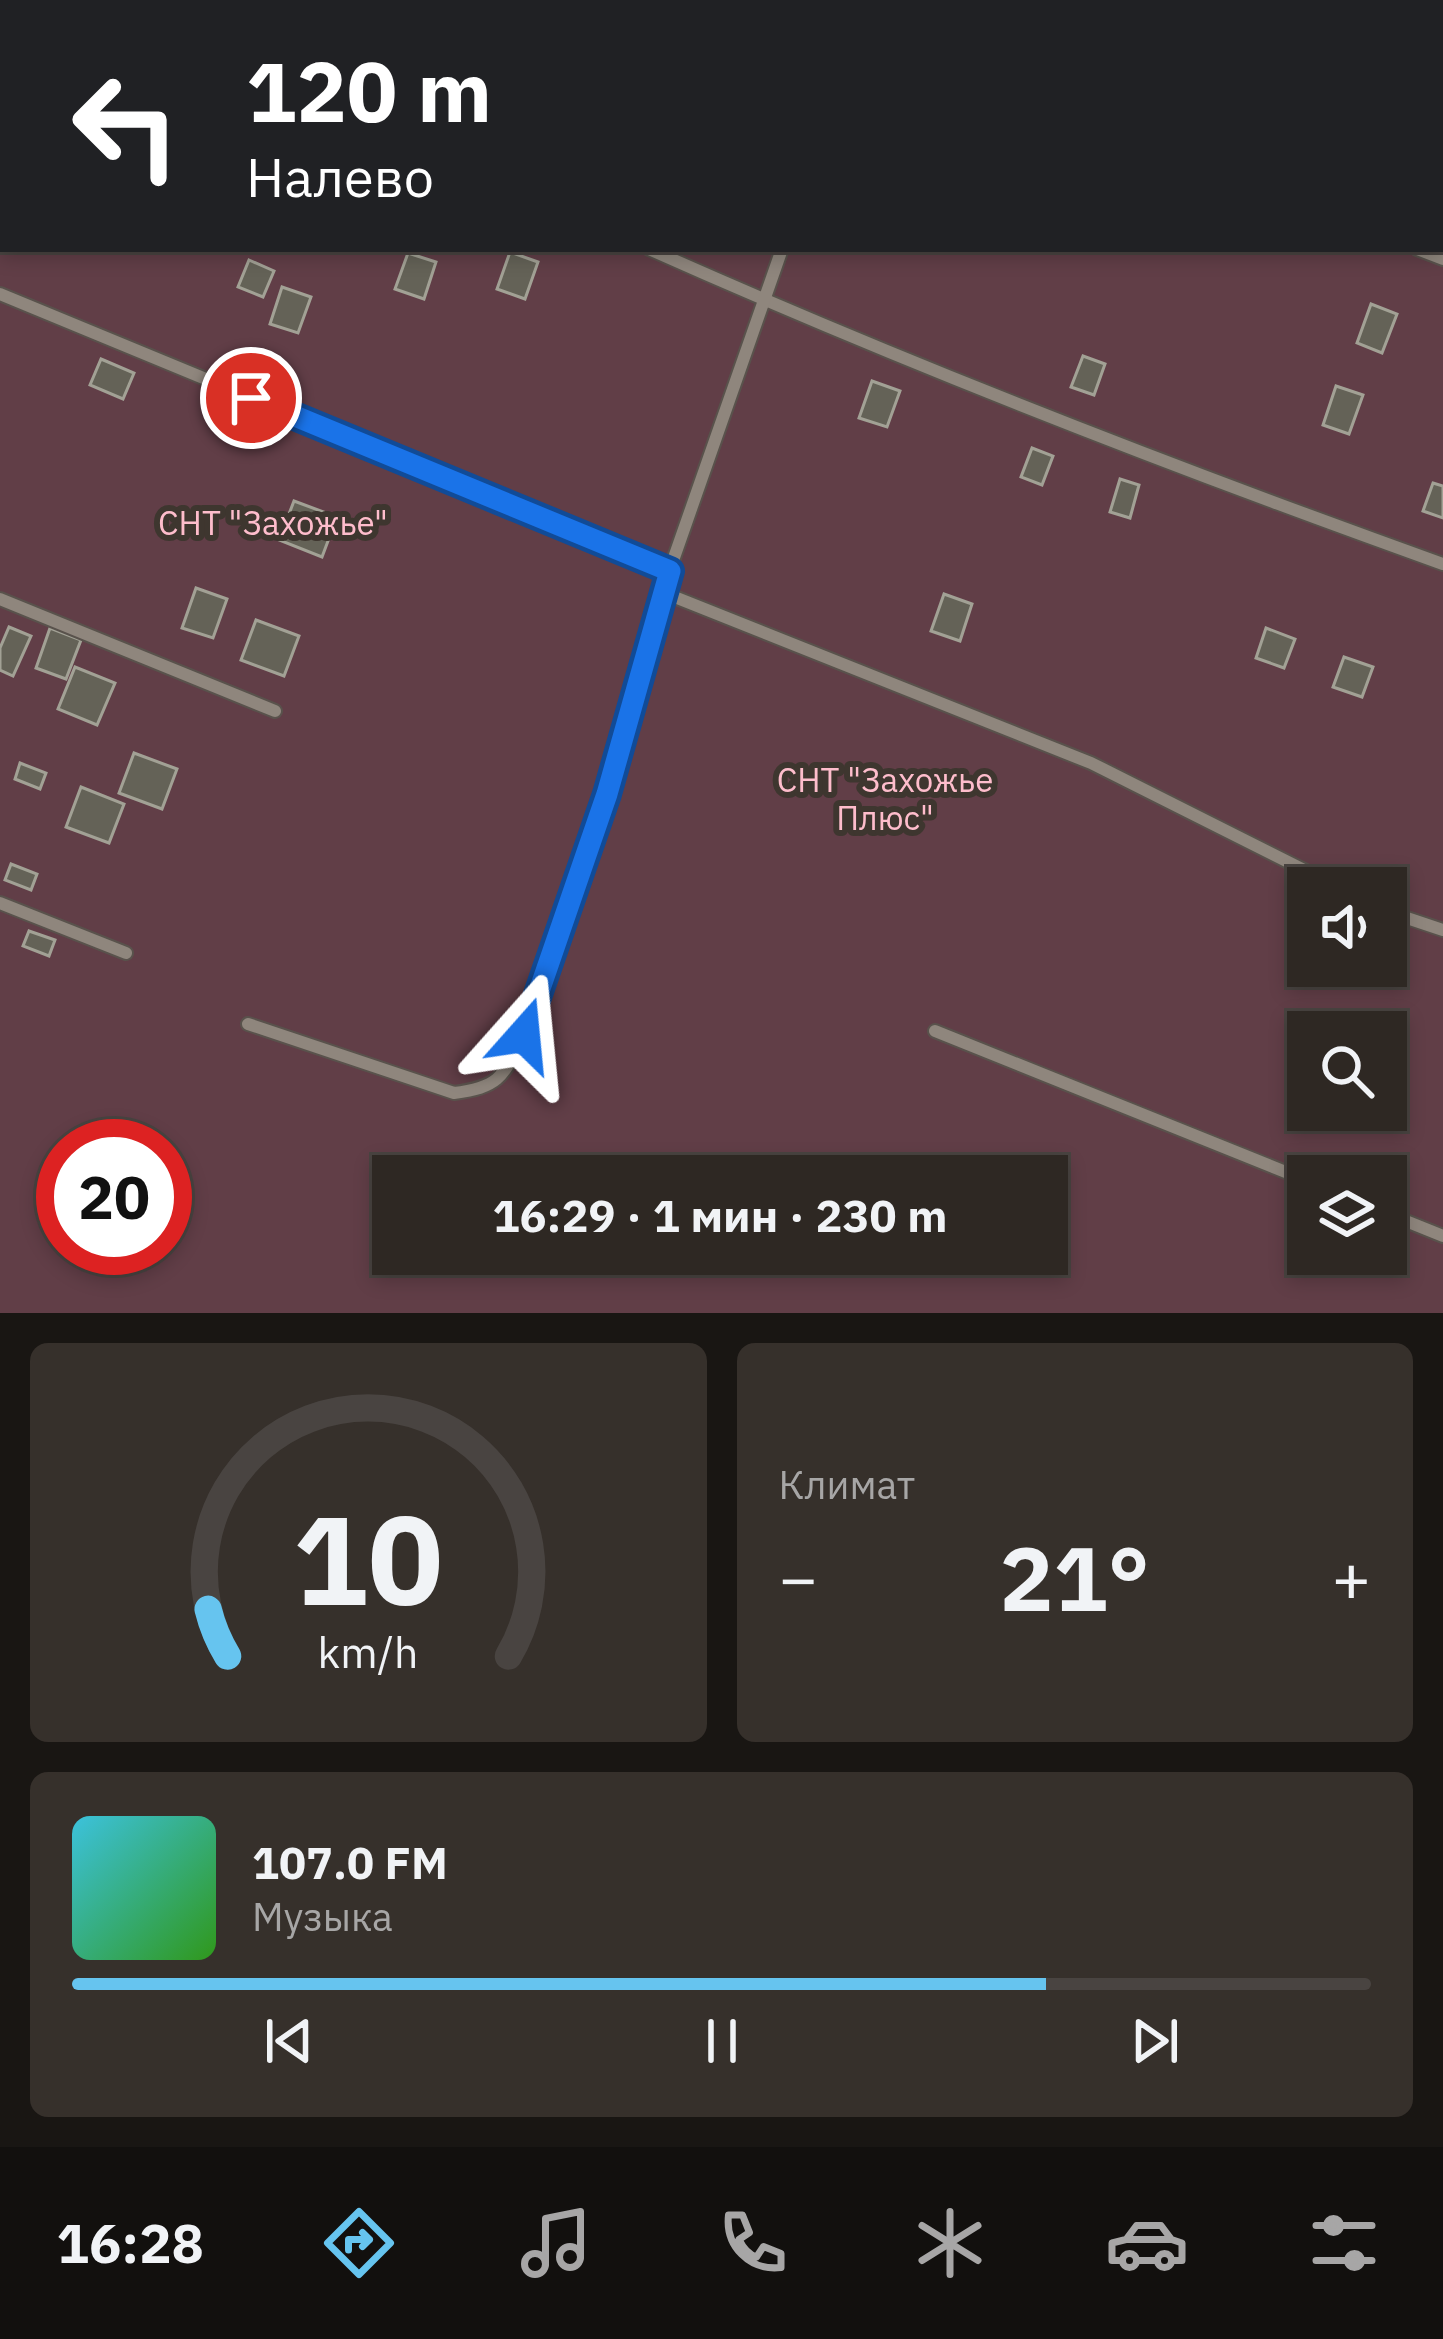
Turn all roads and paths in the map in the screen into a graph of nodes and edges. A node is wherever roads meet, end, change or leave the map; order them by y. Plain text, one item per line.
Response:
1 (656, 252) edge
2 (781, 252) edge
3 (0, 294) edge
4 (762, 299) junction
5 (1443, 564) edge
6 (670, 571) junction
7 (662, 592) junction
8 (0, 599) edge
9 (275, 711) dead end
10 (1298, 867) edge
11 (0, 903) edge
12 (1407, 918) edge
13 (1443, 929) edge
14 (126, 953) dead end
15 (248, 1024) dead end
16 (934, 1031) dead end
17 (1287, 1173) edge
18 (1407, 1221) edge
19 (1443, 1235) edge

1 - 4 lane
2 - 4 lane
3 - 6 lane
4 - 5 lane
4 - 6 lane
6 - 7 lane
7 - 10 lane
7 - 15 lane
8 - 9 lane
11 - 14 lane
12 - 13 lane
16 - 17 lane
18 - 19 lane

